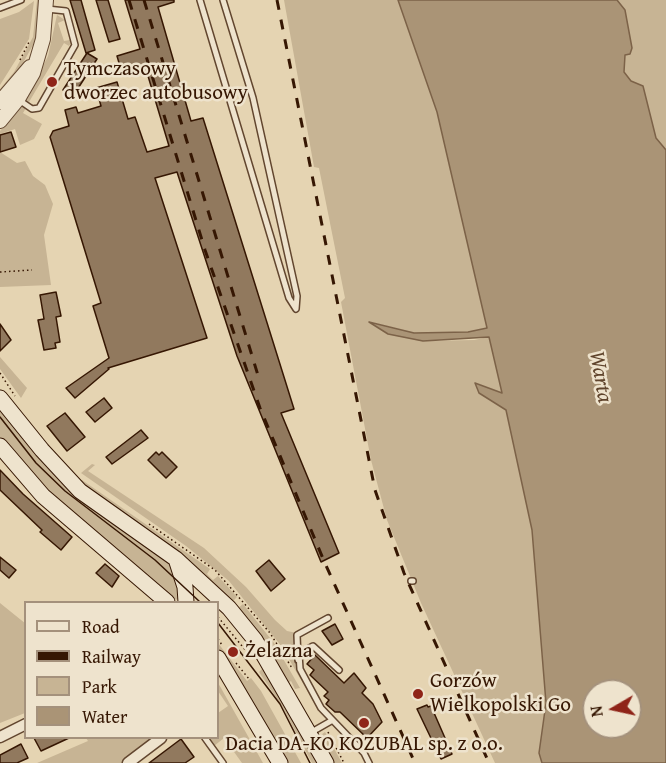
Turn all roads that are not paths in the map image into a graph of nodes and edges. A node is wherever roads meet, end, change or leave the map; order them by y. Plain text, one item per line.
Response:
1 (21, 0) edge
2 (200, 0) edge
3 (223, 0) edge
4 (46, 5) edge
5 (0, 8) edge
6 (37, 58) junction
7 (18, 99) junction
8 (0, 102) edge
9 (0, 121) edge
10 (0, 398) edge
11 (0, 446) edge
12 (176, 559) junction
13 (165, 601) edge
14 (186, 601) edge
15 (219, 610) edge
16 (328, 618) dead end
17 (219, 660) edge
18 (266, 660) junction
19 (298, 661) junction
20 (339, 670) dead end
21 (331, 721) junction
22 (24, 725) edge
23 (310, 733) junction
24 (0, 737) edge
25 (160, 739) edge
26 (206, 739) edge
27 (128, 763) edge
28 (222, 763) edge
29 (280, 763) edge
30 (326, 763) edge
31 (369, 763) edge

1 - 5 lane
2 - 3 lane
4 - 6 street
4 - 7 lane
6 - 7 street
6 - 8 street
7 - 9 street
10 - 12 main road
11 - 13 main road
12 - 14 main road
12 - 18 main road
15 - 18 main road
16 - 19 lane
17 - 29 main road
18 - 23 main road
19 - 20 lane
19 - 21 lane
21 - 23 lane
21 - 31 lane
22 - 24 street
23 - 30 main road
25 - 27 street
26 - 28 lane

